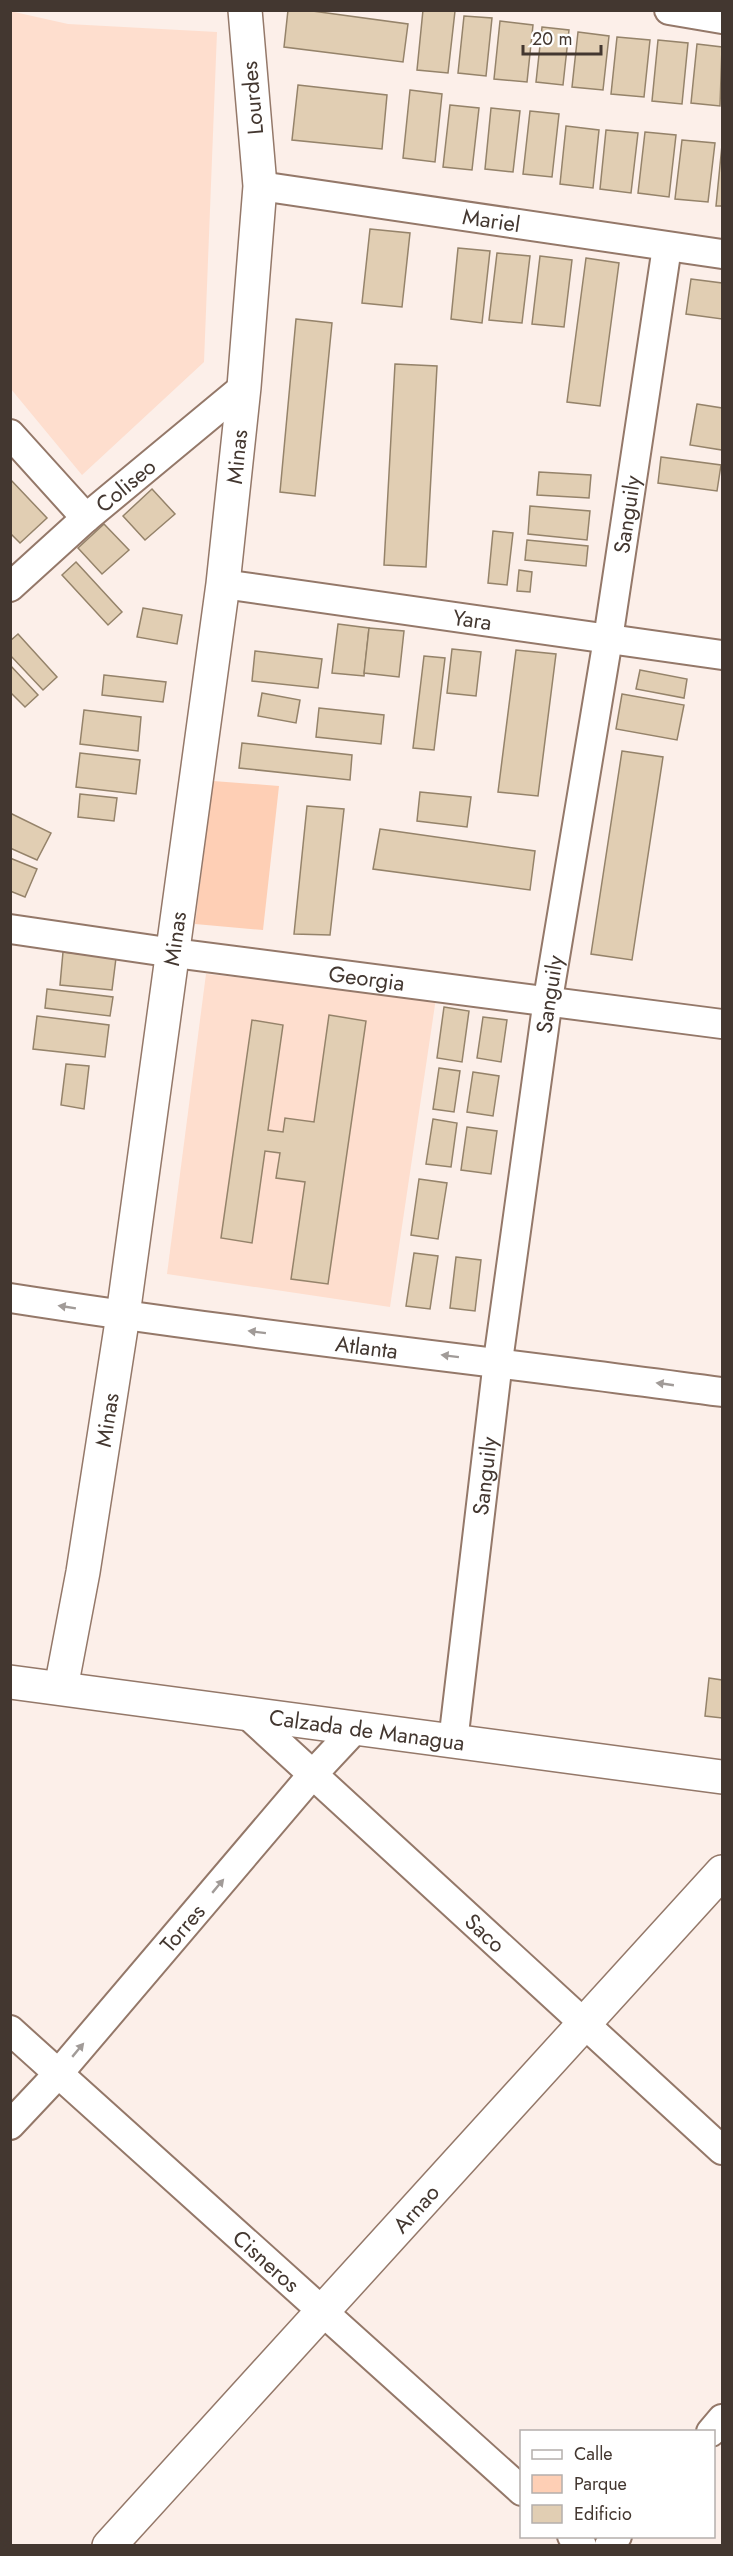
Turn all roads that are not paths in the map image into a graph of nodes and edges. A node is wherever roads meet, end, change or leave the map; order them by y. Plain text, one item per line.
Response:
1 (245, 10) edge
2 (669, 10) edge
3 (723, 19) edge
4 (260, 186) junction
5 (666, 247) junction
6 (723, 254) edge
7 (244, 387) junction
8 (10, 434) edge
9 (86, 518) junction
10 (223, 584) junction
11 (10, 587) edge
12 (608, 639) junction
13 (723, 655) edge
14 (10, 929) edge
15 (174, 953) junction
16 (548, 999) junction
17 (723, 1024) edge
18 (10, 1298) edge
19 (123, 1316) junction
20 (498, 1361) junction
21 (723, 1392) edge
22 (10, 1682) edge
23 (61, 1688) junction
24 (248, 1715) junction
25 (355, 1729) junction
26 (453, 1742) junction
27 (313, 1774) junction
28 (723, 1777) edge
29 (723, 1872) edge
30 (585, 2024) junction
31 (10, 2030) edge
32 (58, 2074) junction
33 (10, 2125) edge
34 (723, 2150) edge
35 (322, 2311) junction
36 (520, 2489) edge
37 (109, 2546) edge

1 - 4 street, Lourdes
2 - 3 street
4 - 5 street, Mariel
4 - 7 street, Minas
5 - 6 street, Mariel
5 - 12 street, Sanguily
7 - 9 street, Coliseo
7 - 10 street, Minas
8 - 9 street
9 - 11 street, Coliseo
10 - 12 street, Yara
10 - 15 street, Minas
12 - 13 street, Yara
12 - 16 street, Sanguily
14 - 15 street, Georgia
15 - 16 street, Georgia
15 - 19 street, Minas
16 - 17 street, Georgia
16 - 20 street, Sanguily
19 -> 18 street, Atlanta
20 -> 19 street, Atlanta
19 - 23 street, Minas
21 -> 20 street, Atlanta
20 - 26 street, Sanguily
22 - 23 street, Calzada de Managua
23 - 24 street, Calzada de Managua
24 - 25 street, Calzada de Managua
24 - 27 street, Saco
25 - 26 street, Calzada de Managua
25 - 27 street, Torres
26 - 28 street, Calzada de Managua
27 - 30 street, Saco
32 -> 27 street, Torres
29 - 30 street, Arnao
30 - 34 street, Saco
30 - 35 street, Arnao
31 - 32 street, Cisneros
32 - 33 street, Torres
32 - 35 street, Cisneros
35 - 36 street, Cisneros
35 - 37 street, Arnao

